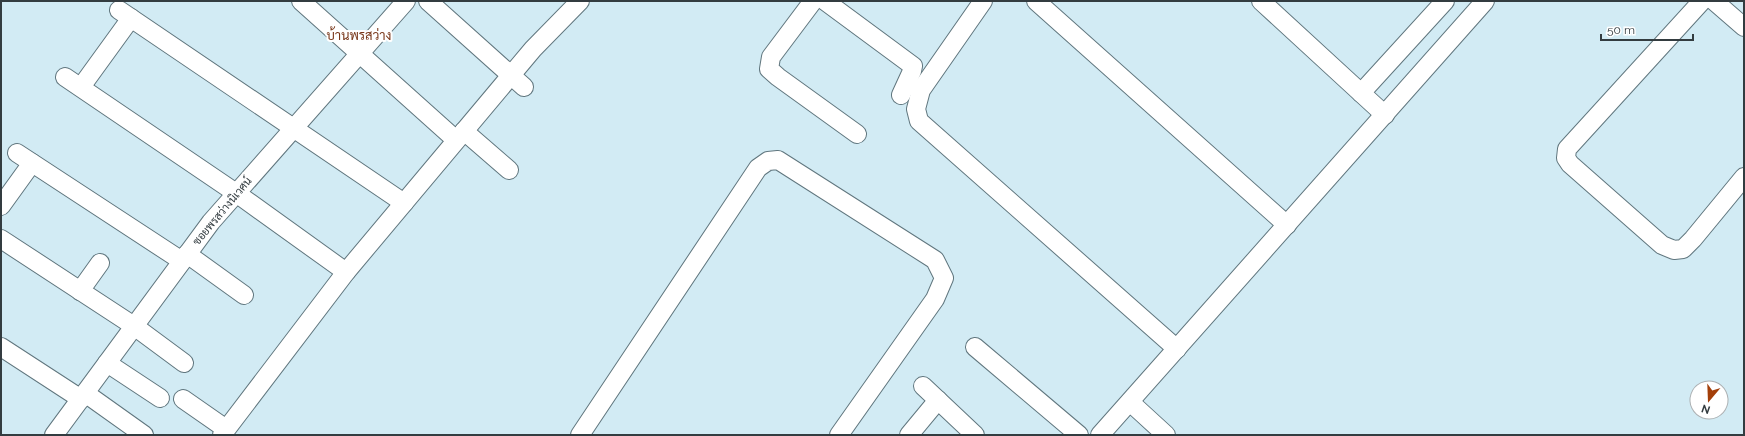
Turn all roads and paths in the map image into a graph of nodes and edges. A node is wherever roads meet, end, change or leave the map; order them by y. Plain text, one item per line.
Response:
1 (301, 1) edge
2 (406, 1) edge
3 (428, 1) edge
4 (813, 1) edge
5 (825, 1) edge
6 (983, 1) edge
7 (1036, 1) edge
8 (1261, 1) edge
9 (1445, 1) edge
10 (1486, 1) edge
11 (1702, 1) edge
12 (1714, 1) edge
13 (574, 3) edge
14 (1744, 27) edge
15 (360, 53) junction
16 (511, 75) junction
17 (65, 77) dead end
18 (524, 87) dead end
19 (81, 88) junction
20 (1362, 93) junction
21 (901, 95) dead end
22 (1384, 115) junction
23 (293, 129) junction
24 (857, 134) dead end
25 (460, 136) junction
26 (17, 153) dead end
27 (32, 163) junction
28 (509, 170) dead end
29 (1744, 177) edge
30 (236, 193) junction
31 (404, 203) junction
32 (1, 206) edge
33 (1287, 224) junction
34 (1, 239) edge
35 (185, 257) junction
36 (100, 263) dead end
37 (346, 272) junction
38 (80, 291) junction
39 (244, 295) dead end
40 (134, 326) junction
41 (1, 347) edge
42 (975, 348) dead end
43 (1177, 349) junction
44 (107, 363) junction
45 (184, 363) dead end
46 (923, 386) dead end
47 (83, 396) junction
48 (160, 398) dead end
49 (183, 399) dead end
50 (938, 400) junction
51 (1130, 402) junction
52 (224, 432) edge
53 (586, 433) edge
54 (54, 435) edge
55 (144, 435) edge
56 (839, 435) edge
57 (908, 435) edge
58 (975, 435) edge
59 (1079, 435) edge
60 (1100, 435) edge
61 (1166, 435) edge

1 - 15 street
2 - 15 street, ซอยพรสว่างนิเวศน์
3 - 16 street
4 - 24 street
5 - 21 street
6 - 43 street
7 - 33 street
8 - 20 street
9 - 20 street
10 - 22 street
11 - 29 street
12 - 14 street
13 - 16 street
15 - 23 street, ซอยพรสว่างนิเวศน์
15 - 25 street
16 - 18 street
16 - 25 street
17 - 19 street
19 - 23 street
19 - 30 street
20 - 22 street
22 - 33 street
23 - 30 street, ซอยพรสว่างนิเวศน์
23 - 31 street
25 - 28 street
25 - 31 street
26 - 27 street
27 - 32 street
27 - 35 street
30 - 35 street, ซอยพรสว่างนิเวศน์
30 - 37 street
31 - 37 street
33 - 43 street
34 - 38 street
35 - 39 street
35 - 40 street, ซอยพรสว่างนิเวศน์
36 - 38 street
37 - 52 street
38 - 40 street
40 - 44 street, ซอยพรสว่างนิเวศน์
40 - 45 street
41 - 47 street
42 - 59 street
43 - 51 street
44 - 47 street, ซอยพรสว่างนิเวศน์
44 - 48 street
46 - 50 street
47 - 54 street, ซอยพรสว่างนิเวศน์
47 - 55 street
49 - 52 street
50 - 57 street
50 - 58 street
51 - 60 street
51 - 61 street
53 - 56 street

